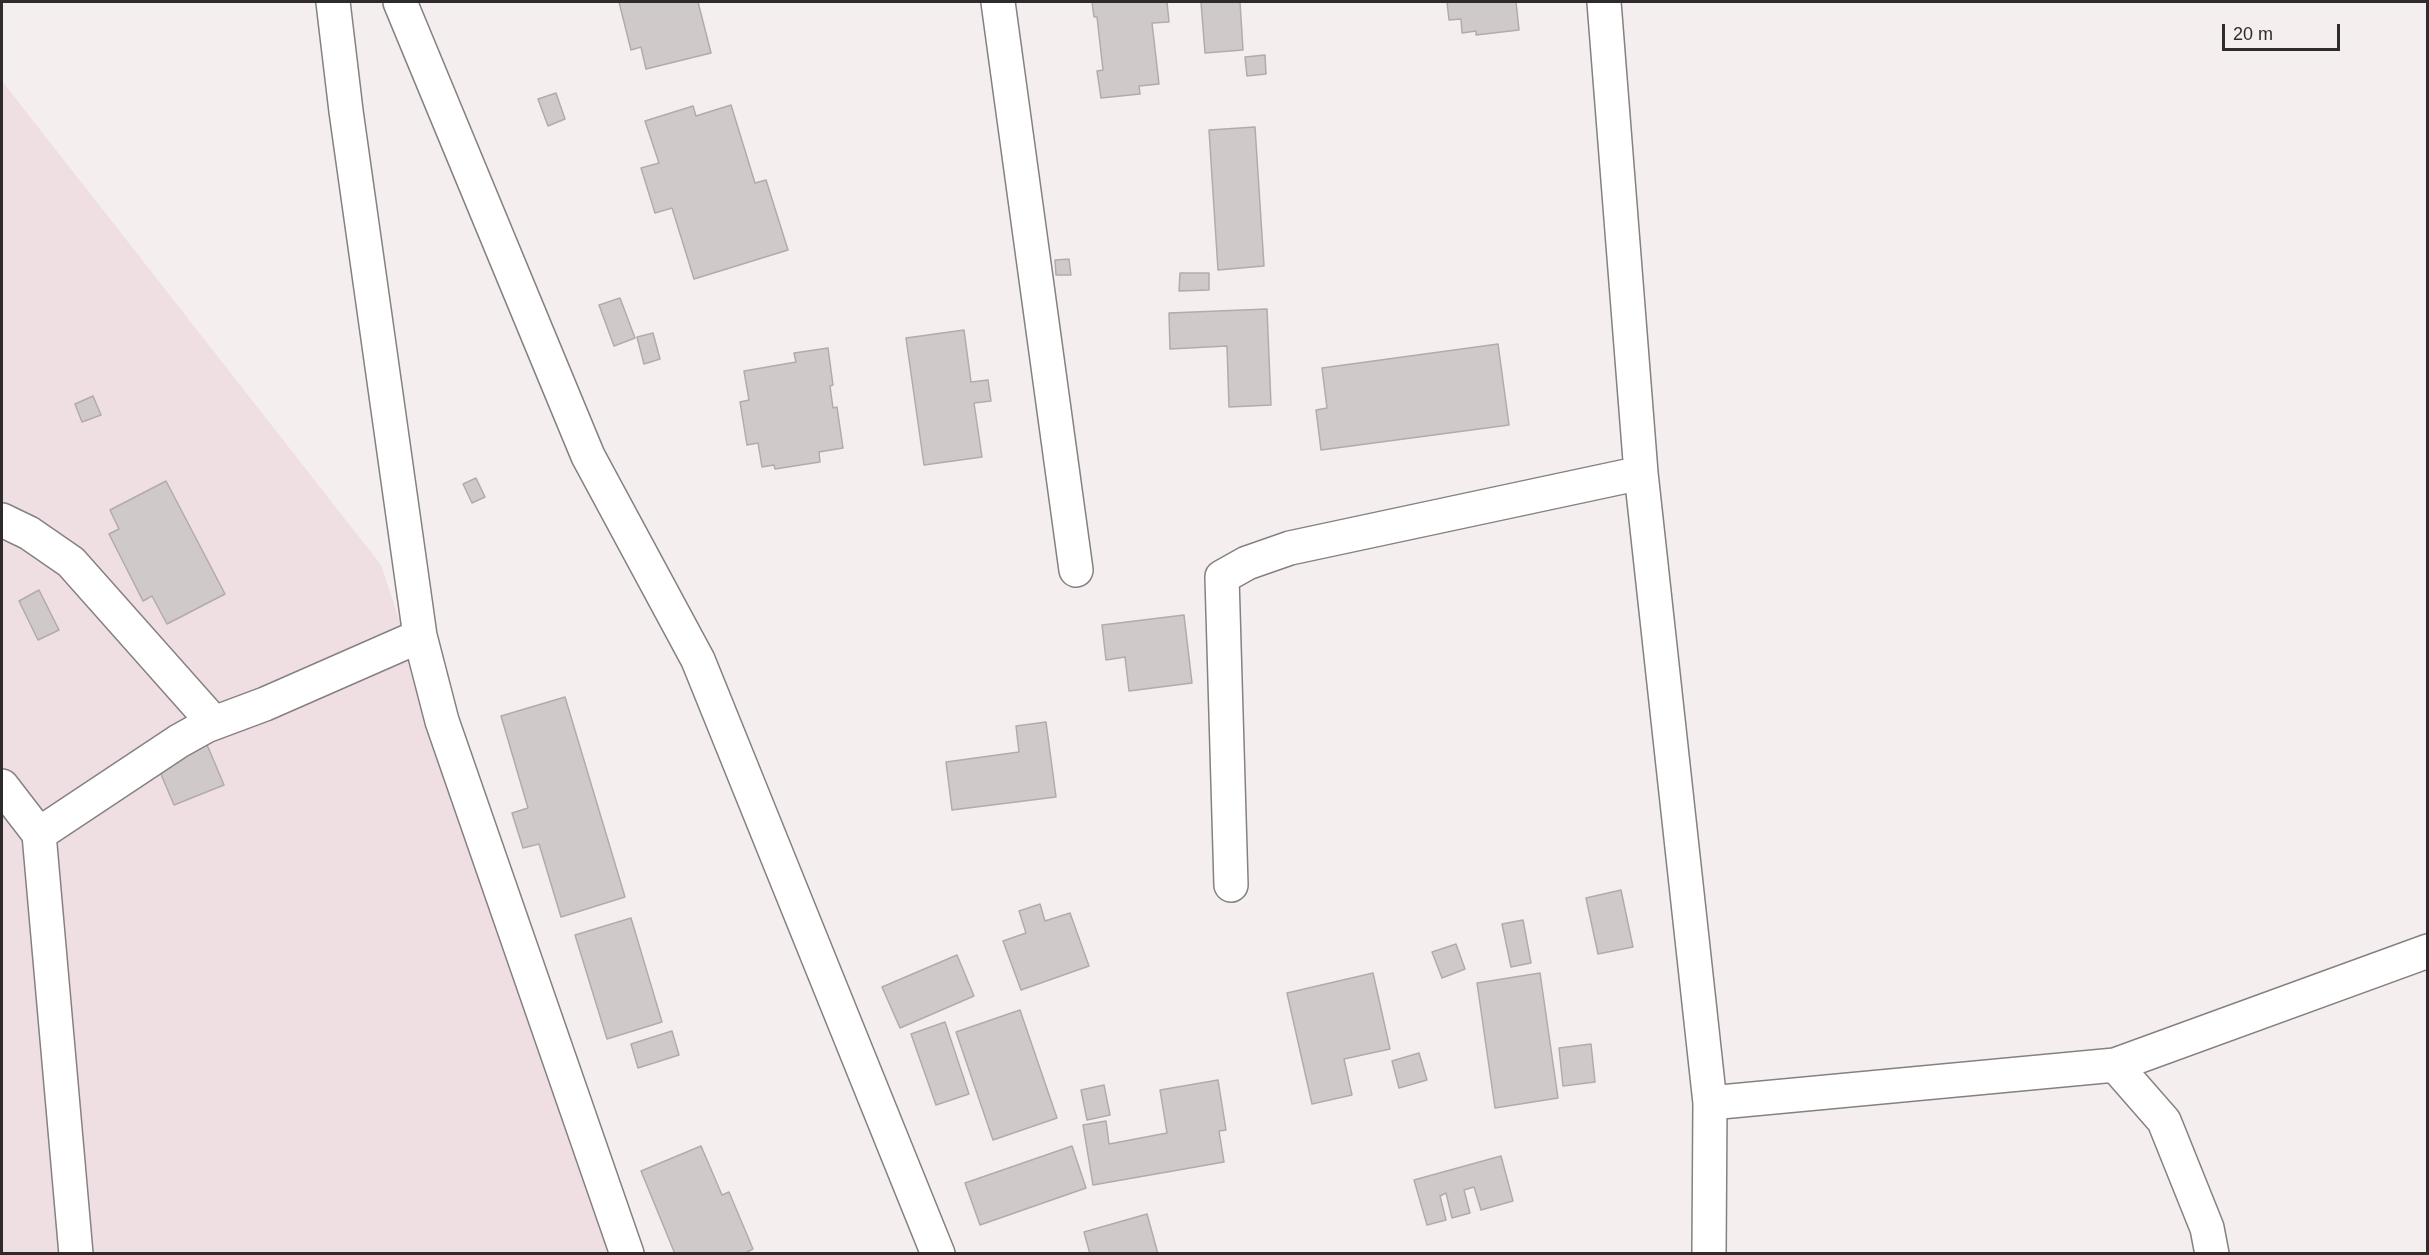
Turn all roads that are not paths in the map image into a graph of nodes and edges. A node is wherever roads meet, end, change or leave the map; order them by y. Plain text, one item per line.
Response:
1 (333, 2) edge
2 (400, 2) edge
3 (998, 2) edge
4 (1604, 2) edge
5 (1641, 473) junction
6 (2, 519) edge
7 (1076, 570) dead end
8 (420, 636) junction
9 (214, 723) junction
10 (2, 786) edge
11 (39, 834) junction
12 (1232, 885) dead end
13 (2427, 951) edge
14 (2115, 1065) junction
15 (1710, 1104) junction
16 (76, 1254) edge
17 (627, 1254) edge
18 (938, 1254) edge
19 (1708, 1254) edge
20 (2212, 1254) edge

1 - 8 street
2 - 18 street
3 - 7 street
4 - 5 street
5 - 12 street
5 - 15 street
6 - 9 street
8 - 9 street
8 - 17 street
9 - 11 street
10 - 11 street
11 - 16 street
13 - 14 street
14 - 15 street
14 - 20 street
15 - 19 street

